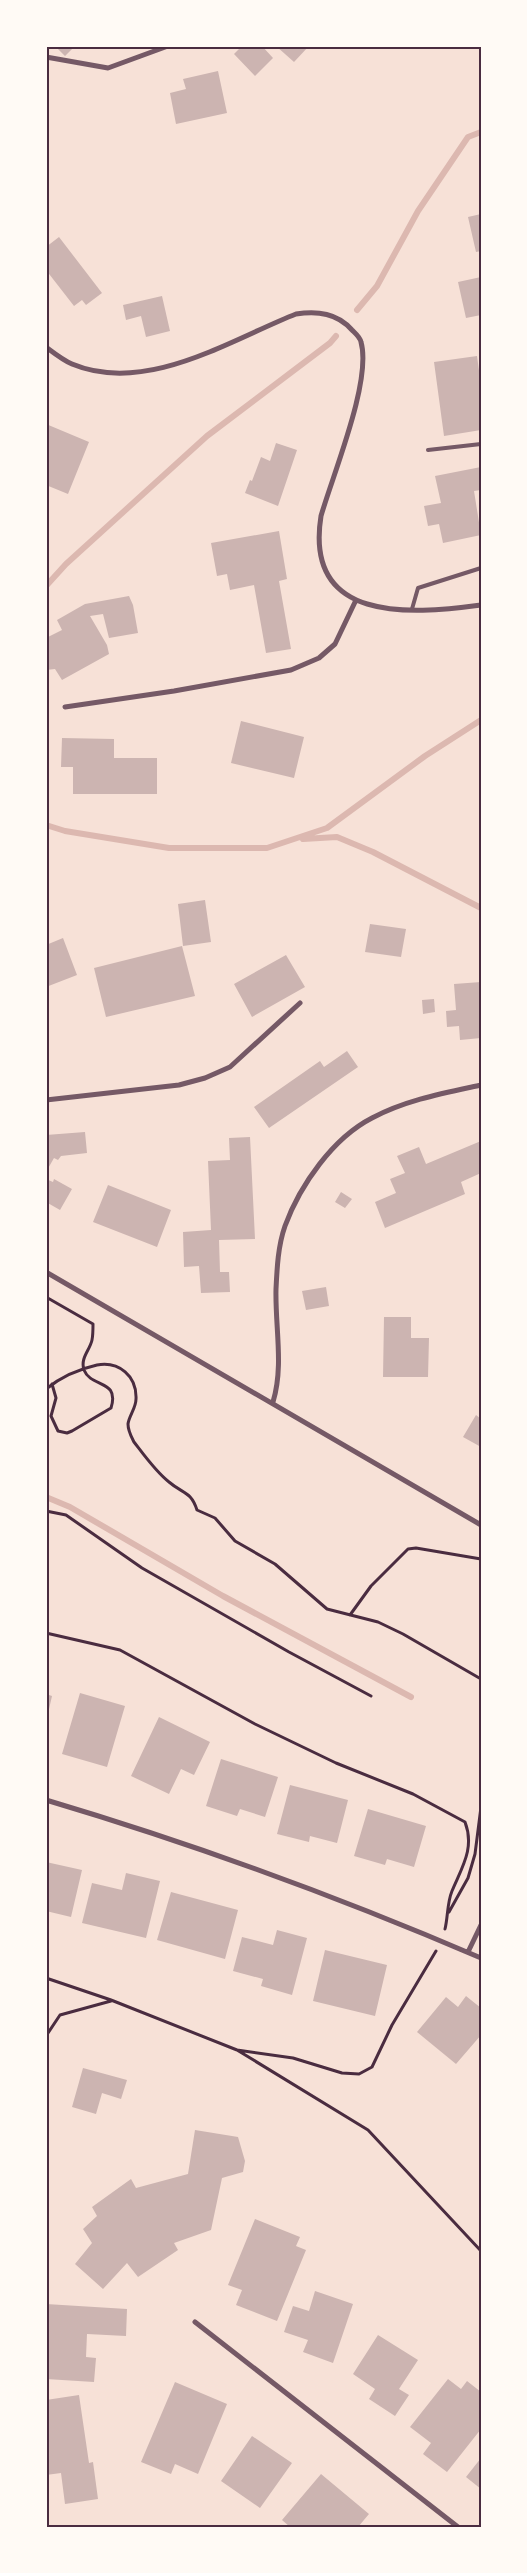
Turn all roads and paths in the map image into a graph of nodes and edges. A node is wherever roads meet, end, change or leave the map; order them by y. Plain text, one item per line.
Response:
1 (168, 46) edge
2 (46, 57) edge
3 (46, 347) edge
4 (481, 444) edge
5 (428, 450) dead end
6 (481, 568) edge
7 (356, 600) junction
8 (481, 605) edge
9 (412, 610) junction
10 (65, 707) dead end
11 (300, 1003) dead end
12 (481, 1085) edge
13 (46, 1100) edge
14 (46, 1272) edge
15 (46, 1297) edge
16 (84, 1369) junction
17 (52, 1384) junction
18 (46, 1389) edge
19 (273, 1402) junction
20 (46, 1511) edge
21 (481, 1525) edge
22 (481, 1559) edge
23 (350, 1615) junction
24 (46, 1633) edge
25 (481, 1679) edge
26 (371, 1696) dead end
27 (46, 1800) edge
28 (481, 1807) edge
29 (448, 1915) junction
30 (481, 1924) edge
31 (442, 1942) junction
32 (468, 1952) junction
33 (481, 1958) edge
34 (46, 1978) edge
35 (111, 2000) junction
36 (46, 2036) edge
37 (237, 2050) junction
38 (481, 2251) edge
39 (195, 2322) dead end
40 (458, 2527) edge

1 - 2 street
3 - 7 street
4 - 5 lane
6 - 9 lane
7 - 9 street
7 - 10 street
8 - 9 street
11 - 13 street
12 - 19 street
14 - 19 street
15 - 16 path
16 - 17 path
16 - 17 path
16 - 23 path
17 - 18 path
19 - 21 street
20 - 26 path
22 - 23 path
23 - 25 path
24 - 29 path
27 - 31 street
28 - 29 path
29 - 31 path
30 - 32 street
31 - 32 street
31 - 37 path
32 - 33 street
34 - 35 path
35 - 36 path
35 - 37 path
37 - 38 path
39 - 40 street

